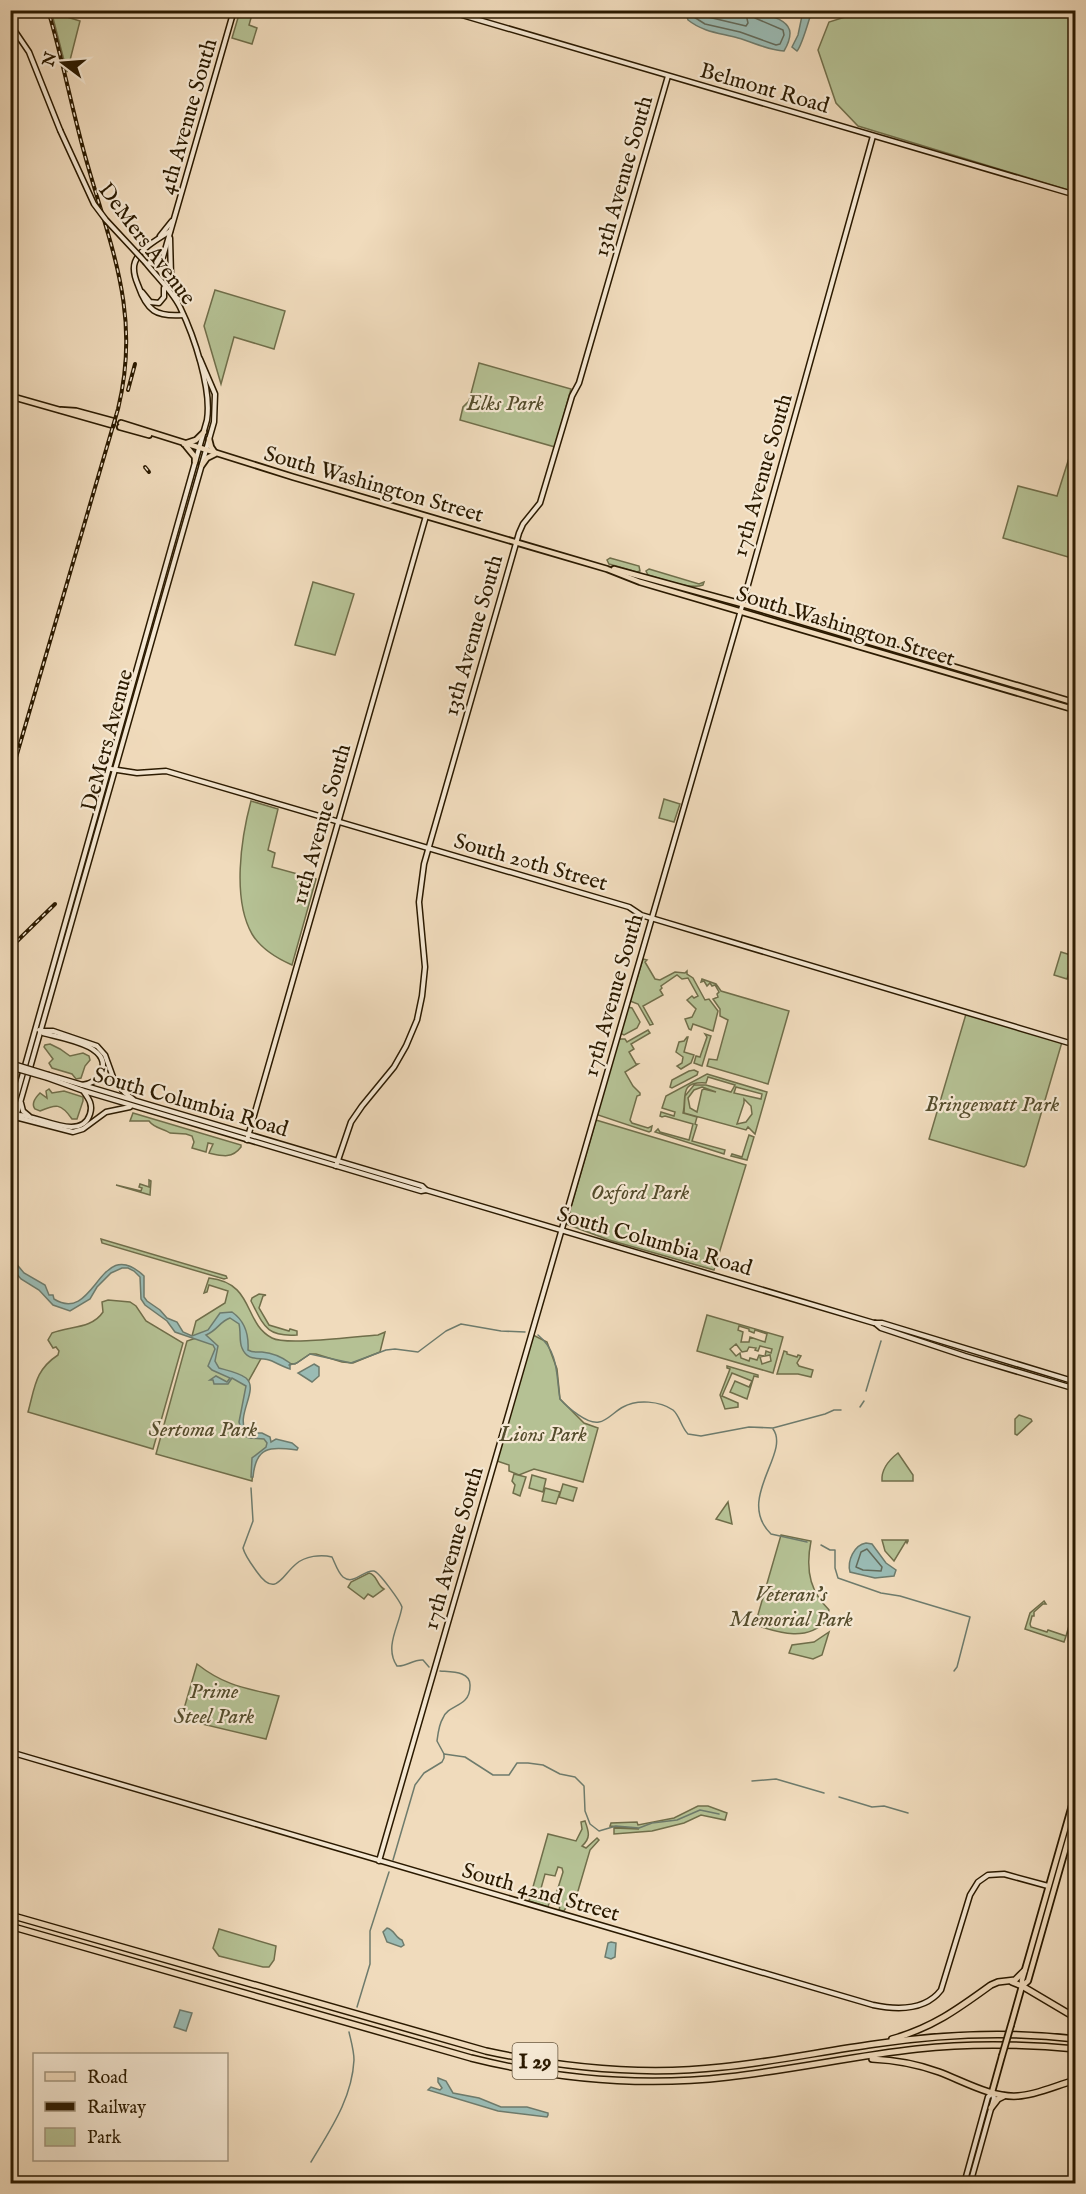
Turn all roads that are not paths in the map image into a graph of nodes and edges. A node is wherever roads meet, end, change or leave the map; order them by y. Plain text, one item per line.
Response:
1 (234, 10) edge
2 (445, 10) edge
3 (10, 24) edge
4 (668, 76) junction
5 (873, 136) junction
6 (1076, 195) edge
7 (174, 218) junction
8 (171, 230) junction
9 (153, 243) junction
10 (146, 263) junction
11 (136, 282) junction
12 (161, 282) junction
13 (179, 305) junction
14 (183, 315) junction
15 (197, 353) junction
16 (212, 384) junction
17 (205, 386) junction
18 (10, 396) edge
19 (112, 423) dead end
20 (120, 425) dead end
21 (204, 432) junction
22 (209, 439) junction
23 (184, 444) junction
24 (199, 449) junction
25 (206, 451) junction
26 (218, 454) junction
27 (195, 462) junction
28 (202, 465) junction
29 (426, 516) junction
30 (173, 539) junction
31 (179, 541) junction
32 (516, 542) junction
33 (607, 569) junction
34 (742, 604) junction
35 (740, 610) junction
36 (1076, 703) edge
37 (1076, 710) edge
38 (113, 769) junction
39 (338, 822) junction
40 (428, 849) junction
41 (652, 918) junction
42 (44, 1018) junction
43 (38, 1030) junction
44 (53, 1034) junction
45 (38, 1041) junction
46 (1076, 1045) edge
47 (10, 1065) edge
48 (49, 1077) junction
49 (81, 1086) junction
50 (84, 1091) junction
51 (20, 1102) junction
52 (139, 1105) junction
53 (174, 1113) junction
54 (161, 1115) junction
55 (13, 1116) edge
56 (28, 1118) junction
57 (14, 1127) junction
58 (248, 1137) junction
59 (10, 1138) edge
60 (337, 1164) junction
61 (421, 1189) junction
62 (561, 1230) junction
63 (874, 1323) junction
64 (967, 1350) junction
65 (965, 1356) junction
66 (1070, 1380) junction
67 (1076, 1382) edge
68 (1067, 1386) junction
69 (1076, 1389) edge
70 (10, 1752) edge
71 (1076, 1791) edge
72 (1076, 1812) edge
73 (379, 1861) junction
74 (1051, 1887) junction
75 (10, 1915) edge
76 (10, 1926) edge
77 (1024, 1971) junction
78 (1009, 1982) junction
79 (1023, 1986) junction
80 (1076, 2018) edge
81 (1076, 2039) edge
82 (876, 2044) junction
83 (1076, 2049) edge
84 (858, 2058) junction
85 (1076, 2080) edge
86 (992, 2092) junction
87 (1006, 2095) junction
88 (991, 2108) junction
89 (977, 2148) junction
90 (964, 2184) edge
91 (970, 2184) edge

1 - 7 street, 4th Avenue South
2 - 4 street, Belmont Road
3 - 10 street, DeMers Avenue, bridge
4 - 5 street, Belmont Road
4 - 32 street, 13th Avenue South
5 - 6 street, Belmont Road
5 - 34 street, 17th Avenue South
7 - 8 street, 4th Avenue South
7 - 9 street
8 - 9 street
8 - 10 street
8 - 13 street
9 - 11 street
10 - 12 street, DeMers Avenue
11 - 12 street
11 - 14 street
12 - 13 street, DeMers Avenue
13 - 14 street, DeMers Avenue
14 - 15 street, DeMers Avenue
15 - 16 street, DeMers Avenue
15 - 17 street, DeMers Avenue
16 - 17 street
16 - 22 street, DeMers Avenue
17 - 21 street, DeMers Avenue
18 - 19 main road
20 - 23 main road, South Washington Street
21 - 23 main road
21 - 24 street, DeMers Avenue
22 - 25 street, DeMers Avenue
22 - 26 main road
23 - 24 main road, South Washington Street
23 - 27 main road
24 - 25 main road, South Washington Street
24 - 27 street, DeMers Avenue
25 - 26 main road, South Washington Street
25 - 28 street, DeMers Avenue
26 - 28 main road
26 - 29 main road, South Washington Street
27 - 30 street, DeMers Avenue
28 - 31 street, DeMers Avenue
29 - 32 main road, South Washington Street
29 - 39 street, 11th Avenue South
30 - 31 street
30 - 38 street, DeMers Avenue
31 - 38 street, DeMers Avenue
32 - 33 main road, South Washington Street
32 - 40 street, 13th Avenue South
33 - 34 main road, South Washington Street
33 - 35 main road, South Washington Street
34 - 35 street, 17th Avenue South
34 - 36 main road, South Washington Street
35 - 37 main road, South Washington Street
35 - 41 street, 17th Avenue South
38 - 39 street, South 20th Street
38 - 42 street, DeMers Avenue
38 - 43 street, DeMers Avenue
39 - 40 street, South 20th Street
39 - 58 street, 11th Avenue South
40 - 41 street, South 20th Street
40 - 60 street, 13th Avenue South
41 - 46 street, South 20th Street
41 - 62 street, 17th Avenue South
42 - 43 street, DeMers Avenue
42 - 44 street
43 - 44 street
43 - 45 street, DeMers Avenue
43 - 55 street, DeMers Avenue
44 - 45 street
44 - 49 street
44 - 52 street
45 - 51 street, DeMers Avenue
47 - 48 street, bridge
48 - 49 street, South Columbia Road
48 - 50 street, South Columbia Road
49 - 52 street, South Columbia Road
50 - 52 street, South Columbia Road
50 - 56 street
51 - 55 street, DeMers Avenue
51 - 56 street
52 - 53 street, South Columbia Road
52 - 54 street, South Columbia Road
52 - 56 street
53 - 54 street
53 - 58 street, South Columbia Road
54 - 58 street, South Columbia Road
55 - 56 street
55 - 57 street, DeMers Avenue
56 - 57 street
57 - 59 street, DeMers Avenue
58 - 60 street, South Columbia Road
60 - 61 street, South Columbia Road
60 - 61 street, South Columbia Road
61 - 62 street, South Columbia Road
62 - 63 street, South Columbia Road
62 - 73 street, 17th Avenue South
63 - 64 street, South Columbia Road
63 - 65 street, South Columbia Road
64 - 65 street
64 - 66 street, South Columbia Road
65 - 68 street, South Columbia Road
66 - 67 street, South Columbia Road
66 - 68 street
68 - 69 street, South Columbia Road
70 - 73 street, South 42nd Street
71 - 74 main road
72 - 74 main road
73 - 74 street, South 42nd Street
74 - 77 main road
74 - 79 main road
75 - 82 highway, I 29
76 - 84 highway, I 29
77 - 78 highway
77 - 79 main road
78 - 79 highway
78 - 82 highway
79 - 80 highway
79 - 86 main road, bridge
81 - 82 highway, I 29
83 - 84 highway, I 29
84 - 86 highway
85 - 87 highway
86 - 87 highway
86 - 88 street
86 - 89 street
87 - 88 highway
88 - 89 street
89 - 90 street
89 - 91 street

